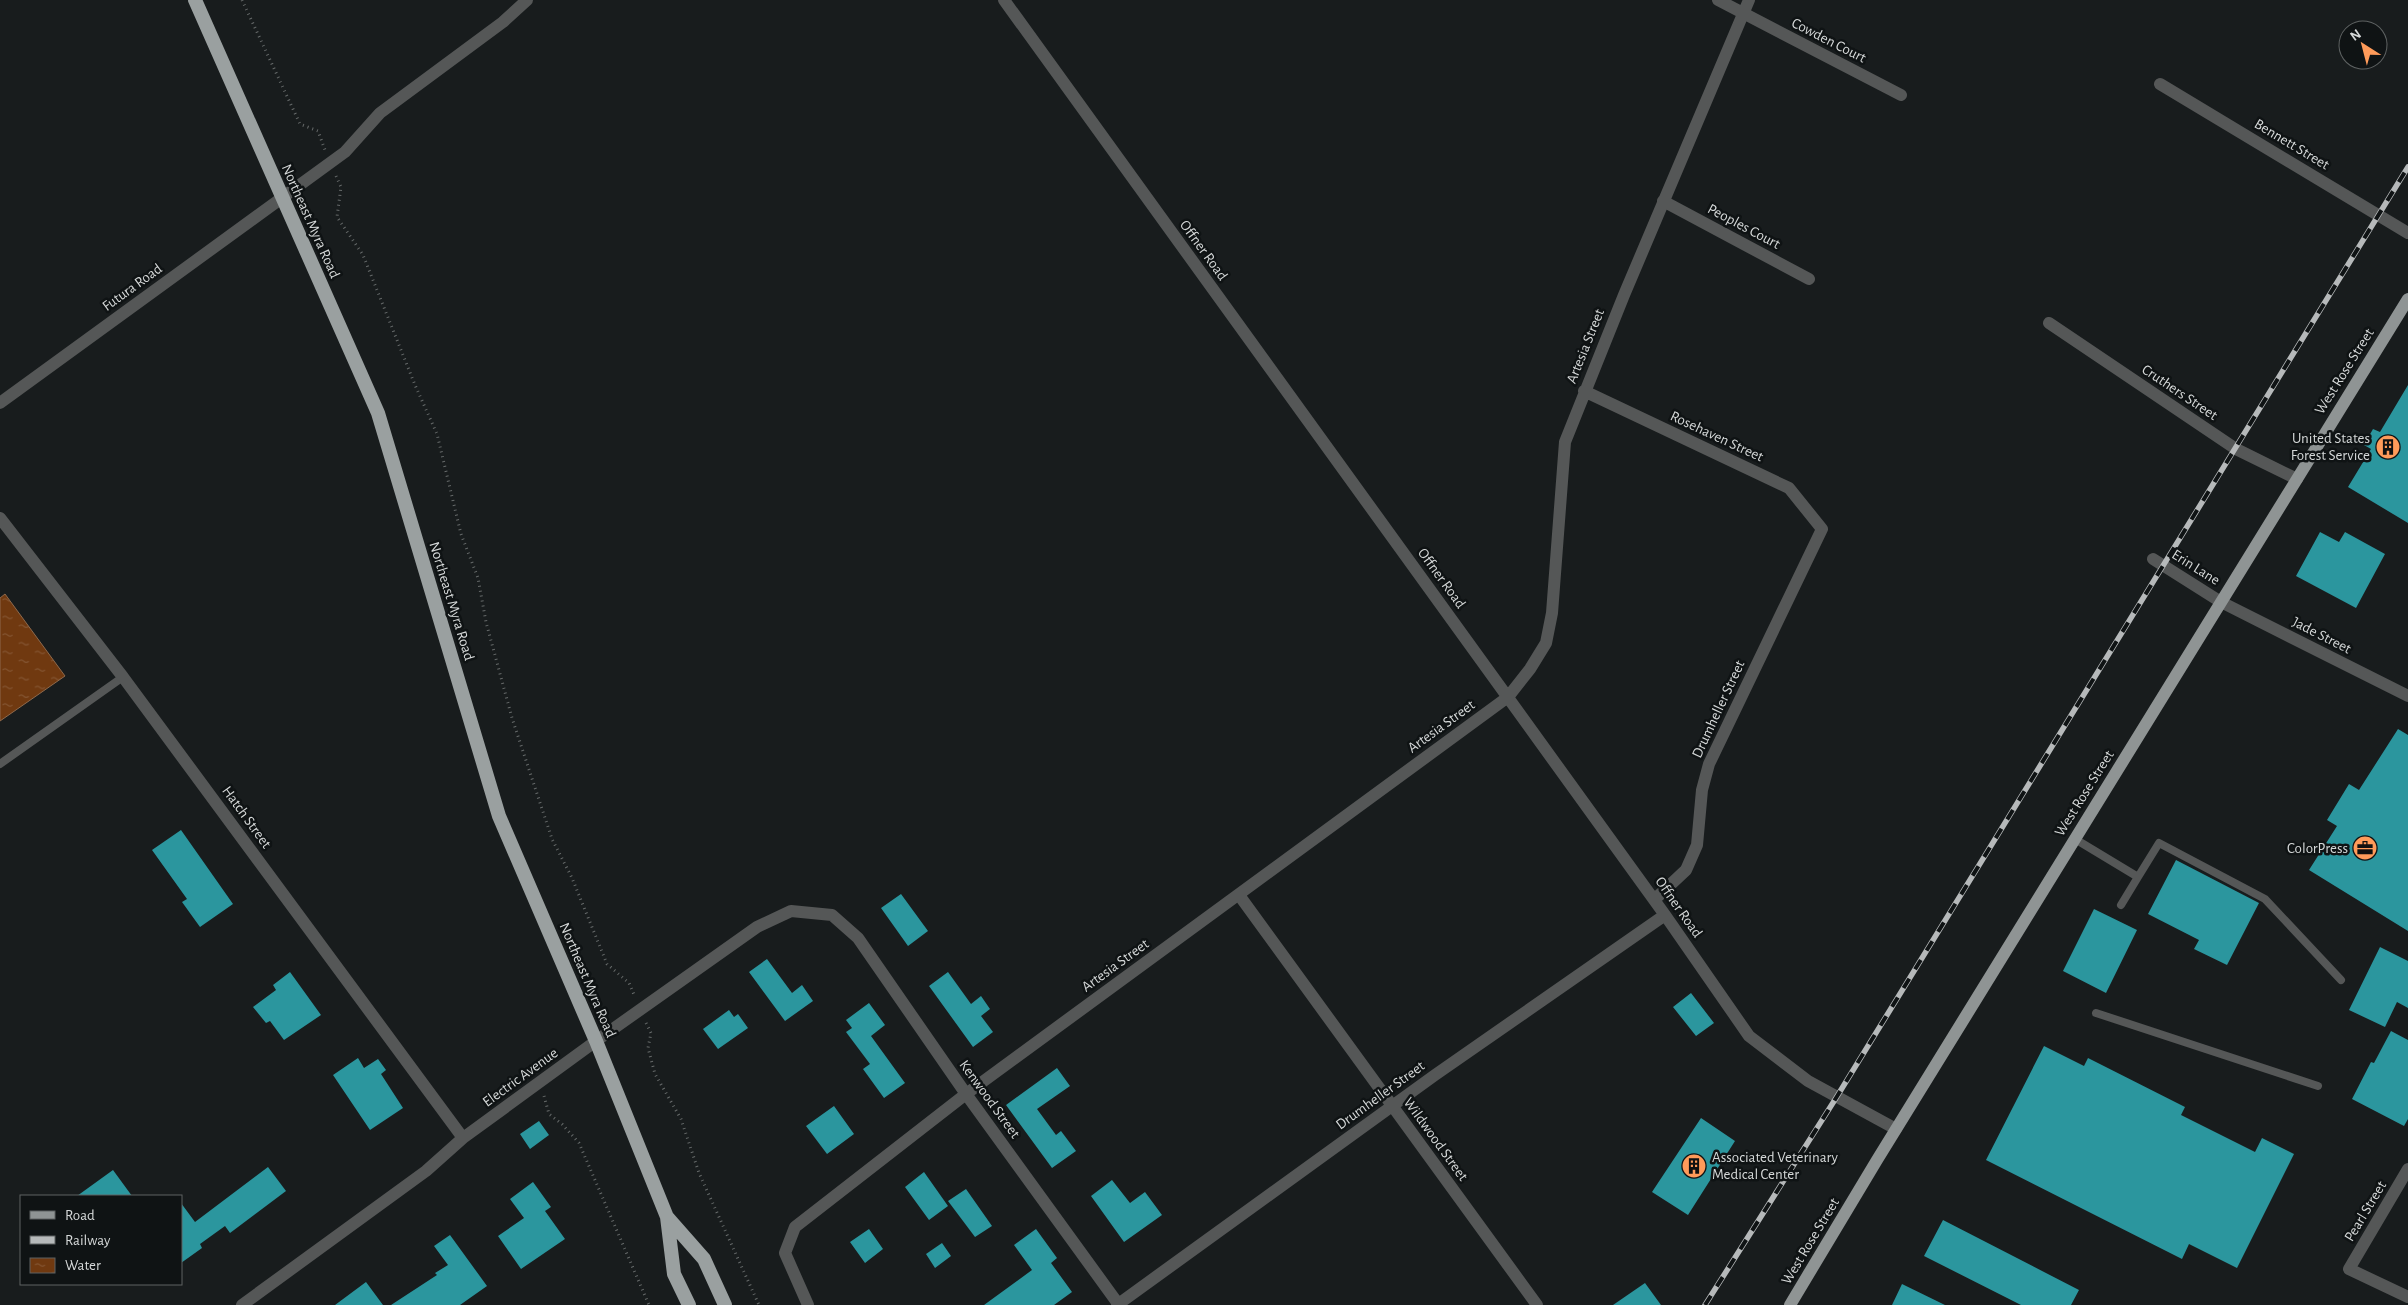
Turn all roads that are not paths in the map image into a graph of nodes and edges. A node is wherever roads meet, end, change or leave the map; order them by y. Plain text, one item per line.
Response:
1 (195, 0) edge
2 (527, 0) edge
3 (1004, 0) edge
4 (1718, 0) edge
5 (1749, 0) edge
6 (1743, 13) junction
7 (2160, 84) dead end
8 (1901, 95) dead end
9 (282, 198) junction
10 (1663, 201) junction
11 (2408, 232) edge
12 (1809, 279) dead end
13 (2408, 299) edge
14 (2049, 323) dead end
15 (1584, 391) junction
16 (0, 403) edge
17 (2297, 479) junction
18 (0, 518) edge
19 (1822, 529) joint
20 (2153, 559) dead end
21 (2221, 602) junction
22 (123, 677) junction
23 (2408, 696) edge
24 (1508, 698) junction
25 (0, 764) edge
26 (2075, 840) junction
27 (2138, 878) junction
28 (1239, 895) junction
29 (1654, 900) junction
30 (2121, 905) dead end
31 (832, 915) joint
32 (1665, 916) junction
33 (2341, 980) dead end
34 (2096, 1013) dead end
35 (596, 1041) junction
36 (2318, 1086) dead end
37 (966, 1094) junction
38 (1393, 1106) junction
39 (1896, 1129) junction
40 (463, 1138) junction
41 (2408, 1169) edge
42 (667, 1216) junction
43 (2408, 1297) edge
44 (242, 1305) edge
45 (689, 1305) edge
46 (725, 1305) edge
47 (808, 1305) edge
48 (1118, 1305) edge
49 (1537, 1305) edge
50 (1790, 1305) edge

1 - 9 highway, Northeast Myra Road
2 - 9 street, Futura Road
3 - 24 street, Offner Road
4 - 6 street, Cowden Court
5 - 6 street, Artesia Street
6 - 8 street, Cowden Court
6 - 10 street, Artesia Street
7 - 11 street, Bennett Street
9 - 16 street, Futura Road
9 - 35 highway, Northeast Myra Road
10 - 12 street, Peoples Court
10 - 15 street, Artesia Street
13 - 17 main road, West Rose Street
14 - 17 street, Cruthers Street
15 - 19 street, Rosehaven Street
15 - 24 street, Artesia Street
17 - 21 main road, West Rose Street
18 - 22 street, Hatch Street
19 - 29 street, Drumheller Street
20 - 21 street, Erin Lane
21 - 23 street, Jade Street
21 - 26 main road, West Rose Street
22 - 25 lane
22 - 40 street, Hatch Street
24 - 28 street, Artesia Street
24 - 29 street, Offner Road
26 - 27 lane
26 - 39 main road, West Rose Street
27 - 30 lane
27 - 33 lane
28 - 37 street, Artesia Street
28 - 38 street, Wildwood Street
29 - 32 street, Offner Road
31 - 35 street, Electric Avenue
31 - 37 street, Kenwood Street
32 - 38 street, Drumheller Street
32 - 39 street, Offner Road
34 - 36 lane
35 - 40 street, Electric Avenue
35 - 42 highway, Northeast Myra Road
37 - 47 street, Artesia Street
37 - 48 street, Kenwood Street
38 - 48 street, Drumheller Street
38 - 49 street, Wildwood Street
39 - 50 main road, West Rose Street
40 - 44 street, Electric Avenue
41 - 43 street, Pearl Street
42 - 45 highway, Northeast Myra Road
42 - 46 highway, Northeast Myra Road

